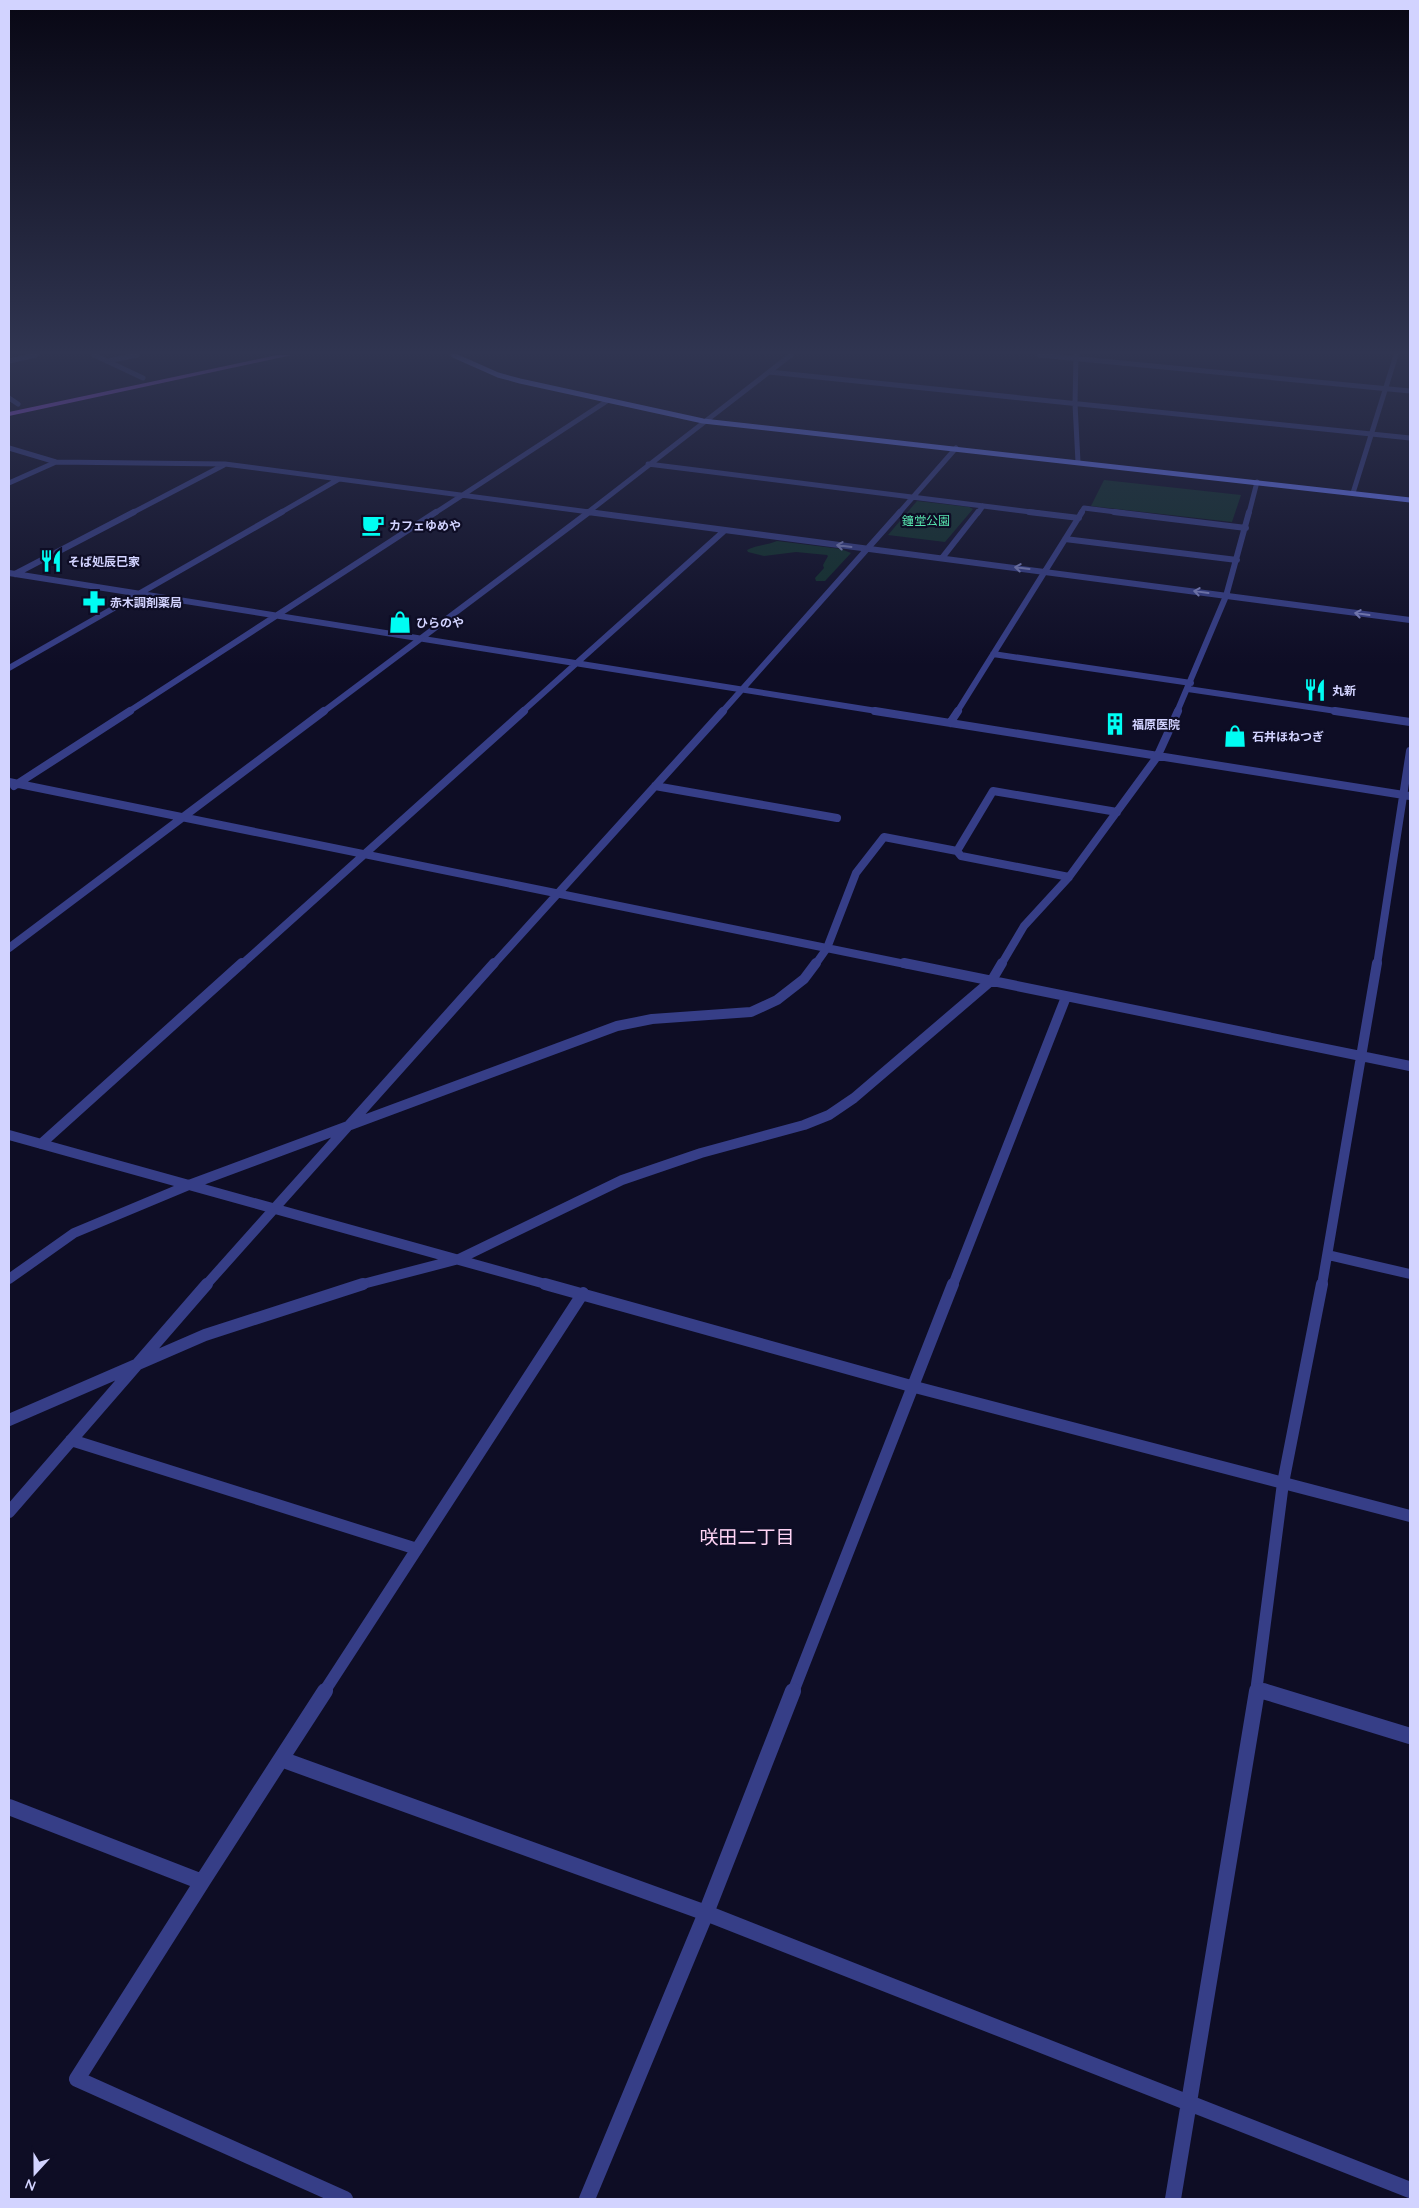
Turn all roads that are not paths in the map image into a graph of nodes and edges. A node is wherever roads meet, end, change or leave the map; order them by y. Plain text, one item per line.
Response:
1 (43, 458) edge
2 (518, 458) edge
3 (656, 458) edge
4 (947, 458) edge
5 (1043, 458) edge
6 (1078, 458) edge
7 (1365, 458) edge
8 (56, 462) junction
9 (1078, 462) junction
10 (225, 464) junction
11 (648, 464) junction
12 (339, 479) junction
13 (1257, 482) junction
14 (9, 483) edge
15 (1354, 493) junction
16 (459, 496) junction
17 (912, 497) junction
18 (1410, 500) edge
19 (982, 506) junction
20 (587, 513) junction
21 (1078, 518) junction
22 (1246, 528) junction
23 (724, 530) junction
24 (1065, 539) junction
25 (866, 549) junction
26 (942, 558) junction
27 (1237, 560) junction
28 (1046, 571) junction
29 (12, 573) edge
30 (141, 593) junction
31 (1226, 596) junction
32 (275, 614) junction
33 (1410, 620) edge
34 (419, 638) junction
35 (993, 654) junction
36 (577, 663) junction
37 (9, 668) edge
38 (1190, 686) junction
39 (742, 690) junction
40 (1410, 722) edge
41 (950, 723) junction
42 (1410, 751) edge
43 (1157, 757) junction
44 (13, 783) edge
45 (655, 786) junction
46 (9, 789) edge
47 (1407, 795) edge
48 (1116, 812) junction
49 (183, 816) junction
50 (838, 818) dead end
51 (957, 851) junction
52 (366, 854) junction
53 (1069, 876) junction
54 (558, 893) junction
55 (9, 948) edge
56 (827, 948) junction
57 (992, 980) junction
58 (1066, 997) junction
59 (1362, 1056) junction
60 (1410, 1066) edge
61 (349, 1125) junction
62 (9, 1135) edge
63 (41, 1144) junction
64 (189, 1184) junction
65 (273, 1208) junction
66 (1328, 1255) junction
67 (459, 1259) junction
68 (1410, 1274) edge
69 (9, 1280) edge
70 (583, 1293) junction
71 (132, 1369) junction
72 (911, 1386) junction
73 (9, 1420) edge
74 (71, 1440) junction
75 (1283, 1483) junction
76 (9, 1512) edge
77 (1410, 1516) edge
78 (417, 1549) junction
79 (1256, 1689) junction
80 (1410, 1736) edge
81 (281, 1759) junction
82 (9, 1807) edge
83 (202, 1882) junction
84 (706, 1912) junction
85 (1188, 2104) junction
86 (1410, 2190) edge
87 (345, 2199) edge
88 (587, 2199) edge
89 (1173, 2199) edge

1 - 8 street
2 - 16 street
3 - 11 street
4 - 17 street
5 - 9 main road
6 - 9 street
7 - 15 street
8 - 10 street
8 - 14 street
9 - 13 main road
10 - 12 street
10 - 29 street
11 - 17 street
11 - 20 street
12 - 16 street
12 - 30 street
13 - 15 main road
13 - 22 street
15 - 18 main road
16 - 20 street
16 - 32 street
17 - 19 street
17 - 25 street
19 - 21 street
19 - 26 street
20 - 23 street
20 - 34 street
21 - 22 street
21 - 24 street
22 - 27 street
25 -> 23 street
23 - 36 street
24 - 27 street
24 - 28 street
25 - 26 street
25 - 39 street
28 -> 26 street
27 - 31 street
31 -> 28 street
28 - 35 street
29 - 30 street
30 - 32 street
30 - 37 street
33 -> 31 street
31 - 38 street
32 - 34 street
32 - 44 street
34 - 36 street
34 - 49 street
35 - 38 street
35 - 41 street
36 - 39 street
36 - 52 street
38 - 40 street
38 - 43 street
39 - 41 street
39 - 45 street
41 - 43 street
42 - 47 street
43 - 47 street
43 - 48 street
44 - 46 street
44 - 49 street
45 - 50 street
45 - 54 street
47 - 59 street
48 - 51 street
48 - 53 street
49 - 52 street
49 - 55 street
51 - 53 street
51 - 56 street
52 - 54 street
52 - 63 street
53 - 57 street
54 - 56 street
54 - 61 street
56 - 57 street
56 - 61 street
57 - 58 street
57 - 67 street
58 - 59 street
58 - 72 street
59 - 60 street
59 - 66 street
61 - 64 street
61 - 65 street
62 - 63 street
63 - 64 street
64 - 65 street
64 - 69 street
65 - 67 street
65 - 71 street
66 - 68 street
66 - 75 street
67 - 70 street
67 - 71 street
70 - 72 street
70 - 78 street
71 - 73 street
71 - 74 street
72 - 75 street
72 - 84 street
74 - 76 street
74 - 78 street
75 - 77 street
75 - 79 street
78 - 81 street
79 - 80 street
79 - 85 street
81 - 83 street
81 - 84 street
82 - 83 street
83 - 87 street
84 - 85 street
84 - 88 street
85 - 86 street
85 - 89 street

